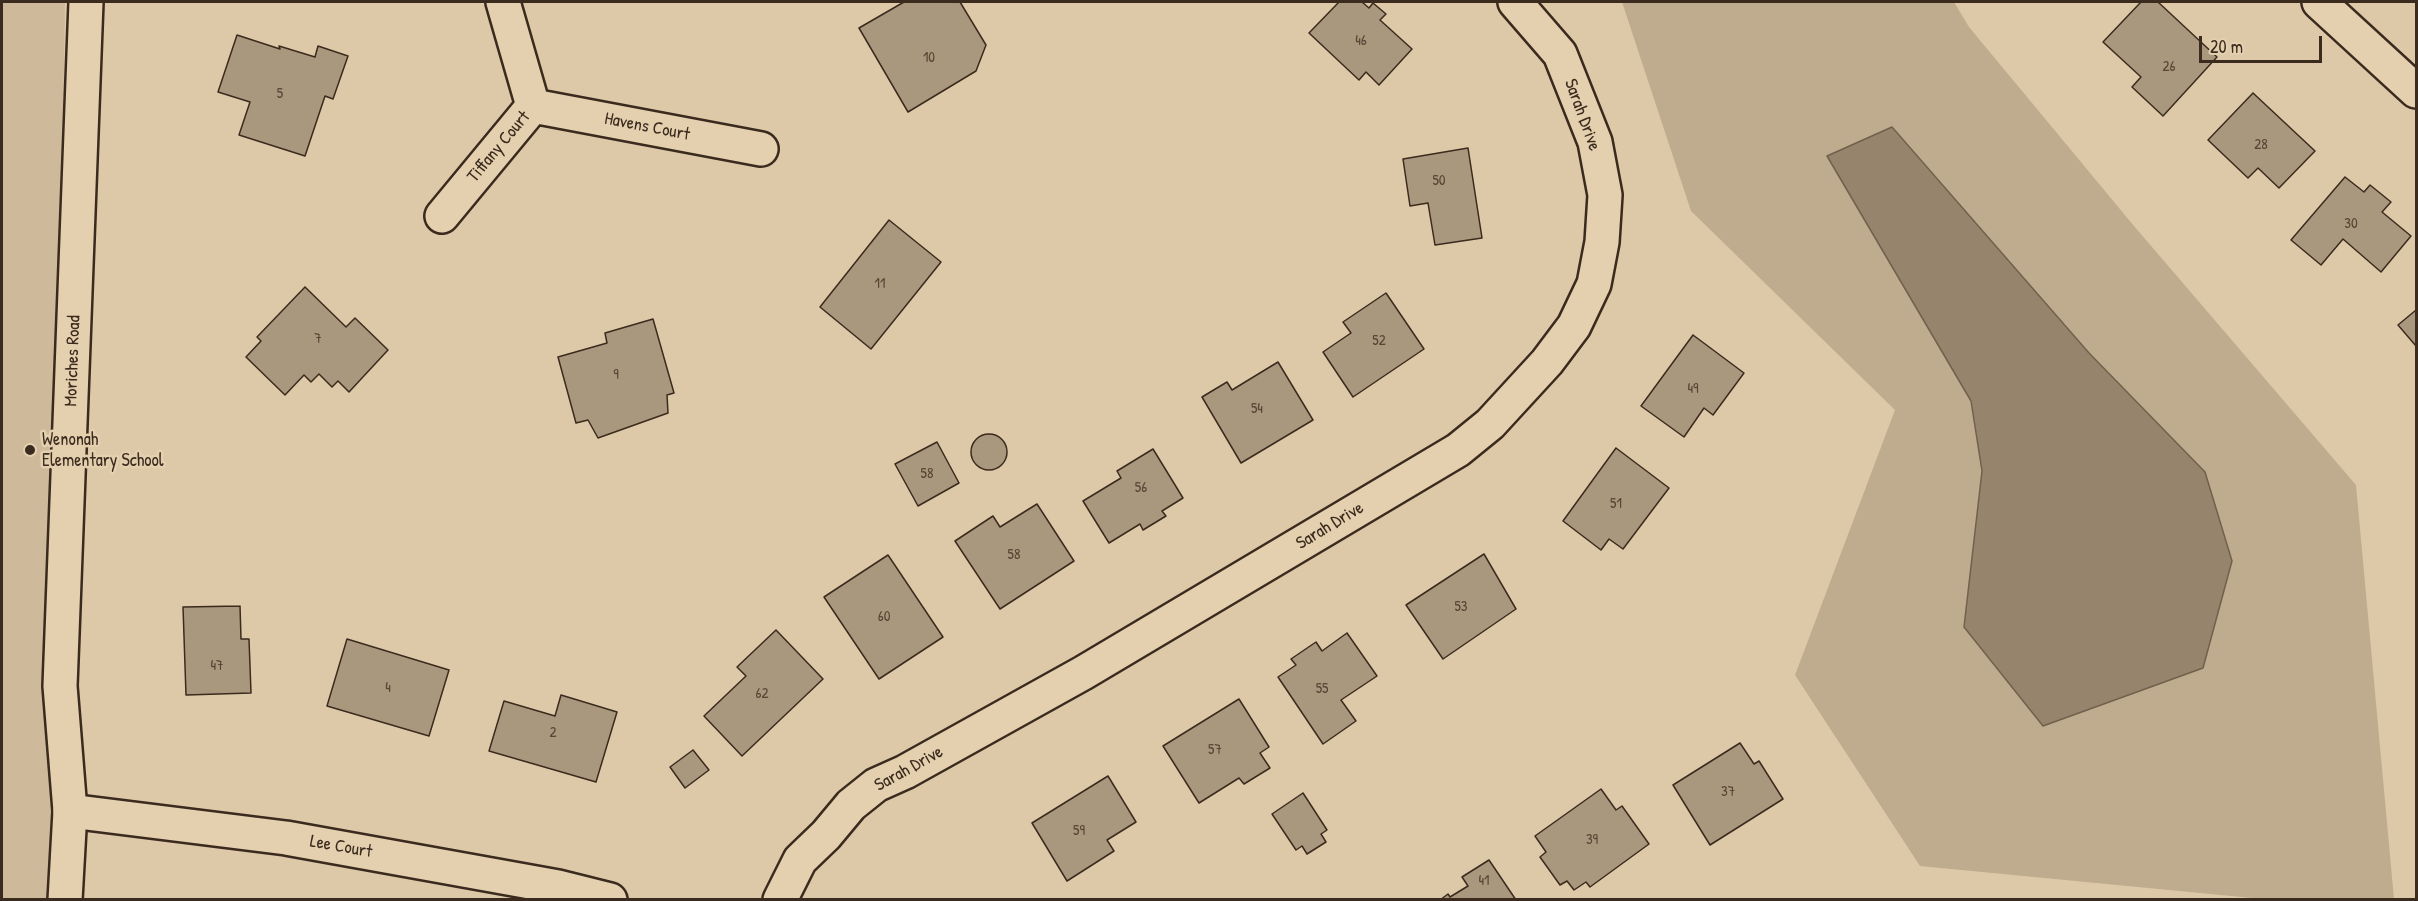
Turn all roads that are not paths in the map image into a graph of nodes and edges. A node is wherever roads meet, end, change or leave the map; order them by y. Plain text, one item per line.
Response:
1 (86, 2) edge
2 (503, 2) edge
3 (1515, 2) edge
4 (2319, 2) edge
5 (2416, 91) edge
6 (533, 106) junction
7 (761, 149) dead end
8 (442, 216) dead end
9 (70, 812) junction
10 (65, 900) edge
11 (610, 900) edge
12 (780, 900) edge

1 - 9 street, Moriches Road
2 - 6 street, Tiffany Court
3 - 12 street, Sarah Drive
4 - 5 street
6 - 7 street, Havens Court
6 - 8 street, Tiffany Court
9 - 10 street, Moriches Road
9 - 11 street, Lee Court

